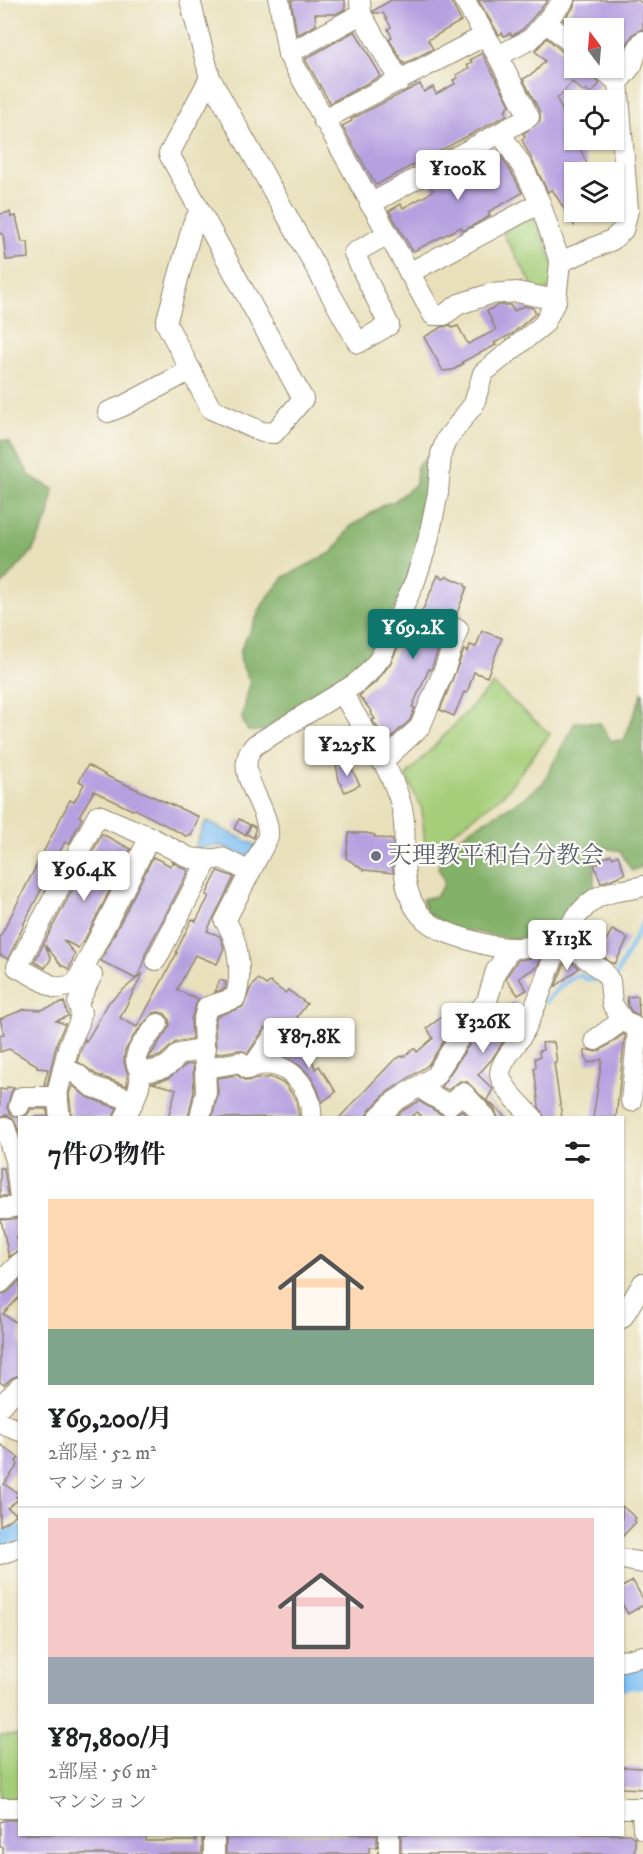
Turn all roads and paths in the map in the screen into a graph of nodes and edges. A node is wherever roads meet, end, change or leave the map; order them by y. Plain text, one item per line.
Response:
1 (190, 0) edge
2 (279, 0) edge
3 (464, 0) edge
4 (564, 0) edge
5 (361, 7) edge
6 (546, 22) junction
7 (484, 36) junction
8 (564, 37) edge
9 (643, 42) edge
10 (288, 54) junction
11 (498, 56) junction
12 (210, 78) junction
13 (613, 78) edge
14 (400, 81) junction
15 (618, 82) junction
16 (323, 120) junction
17 (501, 134) junction
18 (540, 203) junction
19 (370, 204) junction
20 (200, 211) junction
21 (387, 234) junction
22 (560, 262) junction
23 (410, 273) junction
24 (556, 300) junction
25 (191, 370) junction
26 (108, 412) dead end
27 (459, 629) dead end
28 (342, 692) junction
29 (382, 762) junction
30 (150, 837) junction
31 (208, 860) junction
32 (250, 873) junction
33 (643, 886) edge
34 (562, 940) junction
35 (511, 948) junction
36 (89, 958) junction
37 (156, 960) dead end
38 (158, 1024) dead end
39 (635, 1027) edge
40 (274, 1036) dead end
41 (595, 1040) dead end
42 (206, 1058) junction
43 (257, 1064) junction
44 (64, 1069) junction
45 (140, 1072) junction
46 (421, 1086) junction
47 (58, 1097) junction
48 (631, 1101) dead end
49 (19, 1106) dead end
50 (129, 1109) edge
51 (60, 1116) edge
52 (200, 1116) edge
53 (311, 1116) edge
54 (380, 1116) edge
55 (484, 1116) edge
56 (531, 1116) edge
57 (5, 1127) dead end
58 (18, 1181) edge
59 (18, 1206) edge
60 (0, 1208) edge
61 (18, 1265) edge
62 (0, 1283) edge
63 (643, 1283) edge
64 (624, 1315) edge
65 (18, 1389) edge
66 (0, 1406) edge
67 (0, 1423) edge
68 (18, 1430) edge
69 (18, 1548) edge
70 (0, 1554) edge
71 (624, 1559) edge
72 (643, 1563) edge
73 (643, 1656) edge
74 (624, 1661) edge
75 (0, 1808) edge
76 (18, 1808) edge
77 (624, 1808) edge
78 (643, 1829) edge
79 (214, 1836) edge
80 (389, 1836) edge
81 (214, 1854) edge
82 (390, 1854) edge

1 - 12 street
2 - 10 street
3 - 7 street
4 - 6 street
5 - 10 street
5 - 14 street
6 - 8 street
6 - 11 street
7 - 11 street
7 - 14 street
9 - 15 street
10 - 16 street
11 - 17 street
12 - 20 street
12 - 21 street
13 - 15 street
14 - 16 street
15 - 22 street
16 - 19 street
17 - 18 street
17 - 19 street
18 - 22 street
18 - 23 street
19 - 21 street
20 - 25 street
20 - 25 street
21 - 23 street
22 - 24 street
23 - 24 street
24 - 28 street
25 - 26 street
27 - 29 street
28 - 29 street
28 - 32 street
29 - 35 street
30 - 31 street
30 - 36 street
30 - 36 street
31 - 32 street
31 - 37 street
32 - 42 street
33 - 34 street
34 - 35 street
34 - 39 street
34 - 56 street
35 - 46 street
36 - 44 street
38 - 45 street
39 - 41 street
39 - 48 street
40 - 43 street
42 - 43 street
42 - 45 street
42 - 52 street
43 - 53 street
44 - 47 street
44 - 50 street
45 - 50 street
46 - 54 street
46 - 55 street
47 - 49 street
47 - 51 street
57 - 58 street
59 - 60 street
61 - 62 street
63 - 64 street
65 - 66 street
67 - 68 street
69 - 70 street
71 - 72 street
73 - 74 street
75 - 76 street
77 - 78 street
79 - 81 street
80 - 82 street

